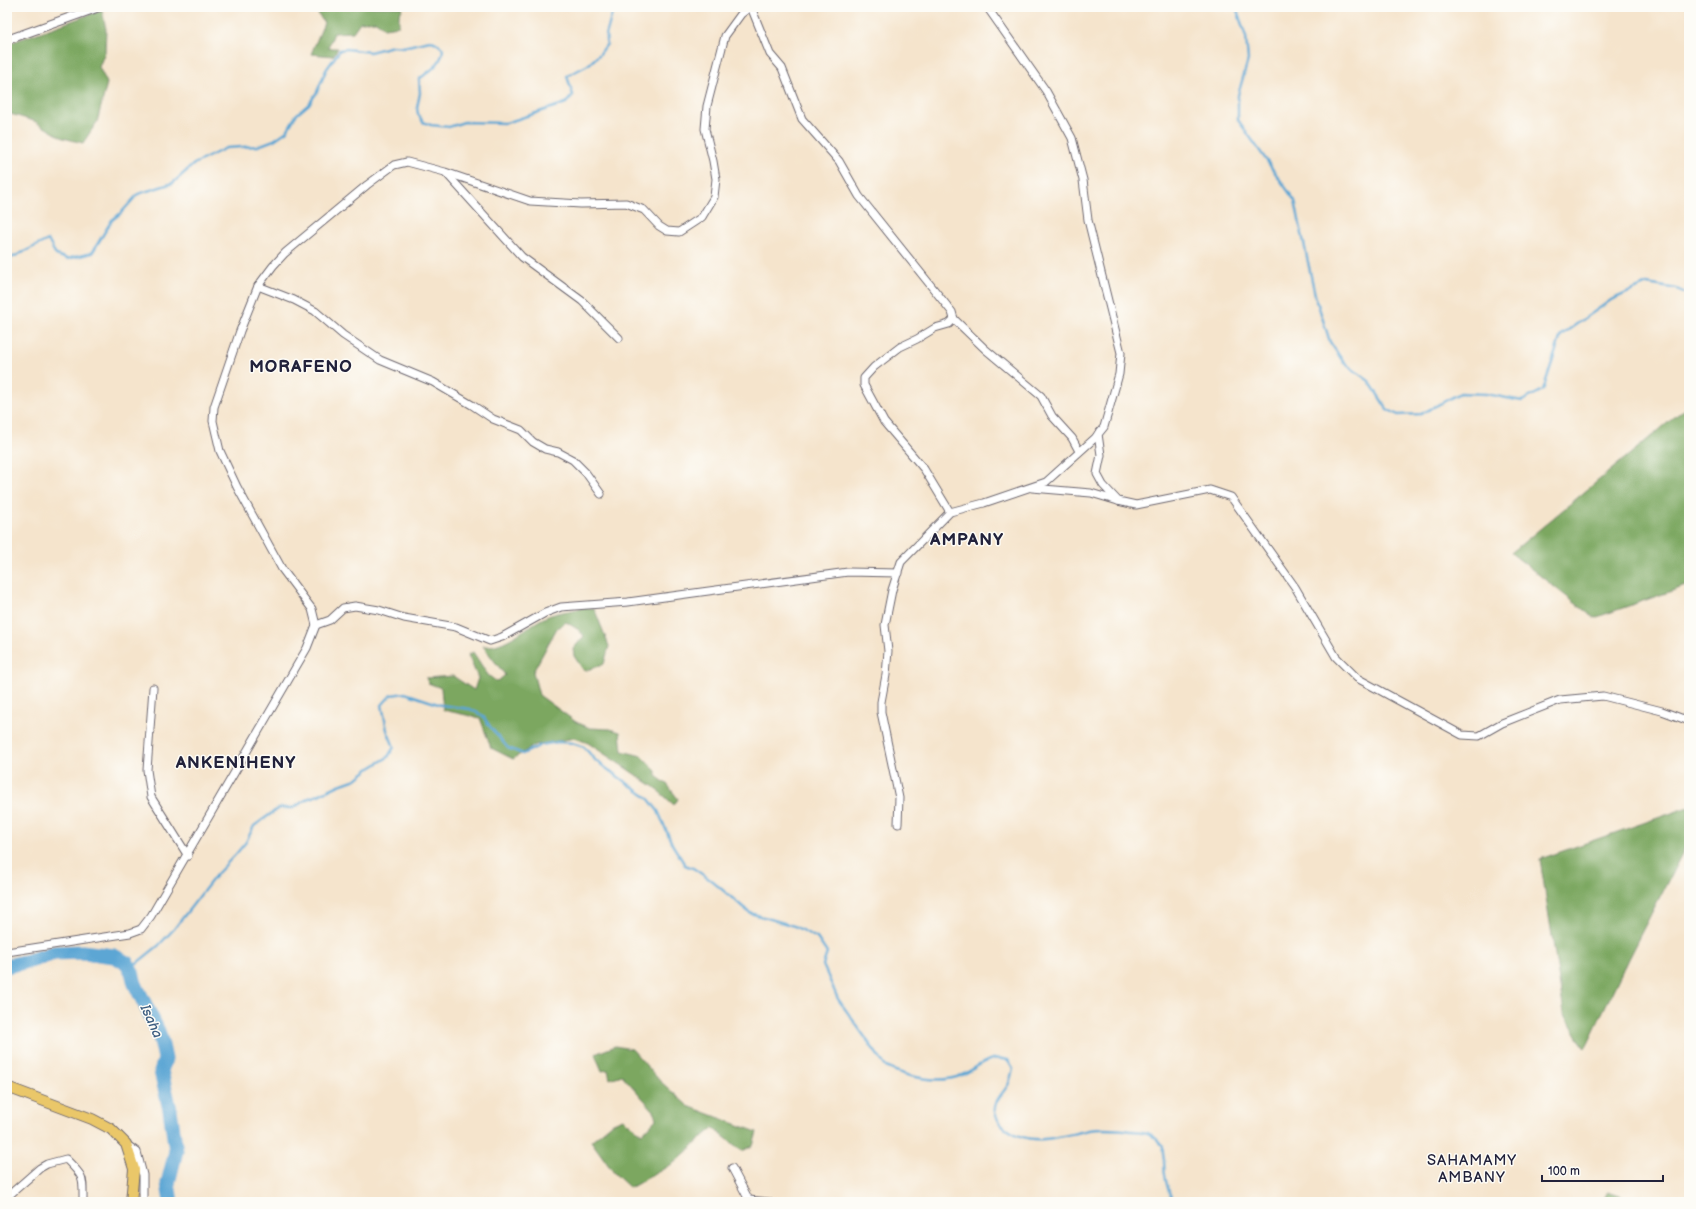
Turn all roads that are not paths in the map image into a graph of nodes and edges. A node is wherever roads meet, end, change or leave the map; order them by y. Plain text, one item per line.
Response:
1 (99, 7) edge
2 (750, 7) edge
3 (987, 7) edge
4 (7, 40) edge
5 (445, 172) junction
6 (258, 286) junction
7 (954, 319) junction
8 (619, 338) dead end
9 (1098, 434) junction
10 (1079, 451) junction
11 (1029, 488) junction
12 (601, 494) dead end
13 (1118, 501) junction
14 (950, 512) junction
15 (898, 573) junction
16 (316, 625) junction
17 (153, 688) dead end
18 (1689, 721) edge
19 (898, 824) dead end
20 (188, 856) junction
21 (7, 952) edge
22 (7, 1087) edge
23 (126, 1144) junction
24 (732, 1168) dead end
25 (7, 1197) edge
26 (83, 1202) edge
27 (131, 1202) edge
28 (143, 1202) edge
29 (769, 1202) edge

1 - 4 street
2 - 5 street
2 - 7 street
3 - 9 street
5 - 6 street
5 - 8 street
6 - 12 street
6 - 16 street
7 - 10 street
7 - 14 street
9 - 10 street
9 - 13 street
10 - 11 street
11 - 13 street
11 - 14 street
13 - 18 street
14 - 15 street
15 - 16 street
15 - 19 street
16 - 20 street
17 - 20 street
20 - 21 street
22 - 23 main road
23 - 27 main road
23 - 28 street
24 - 29 street
25 - 26 street

